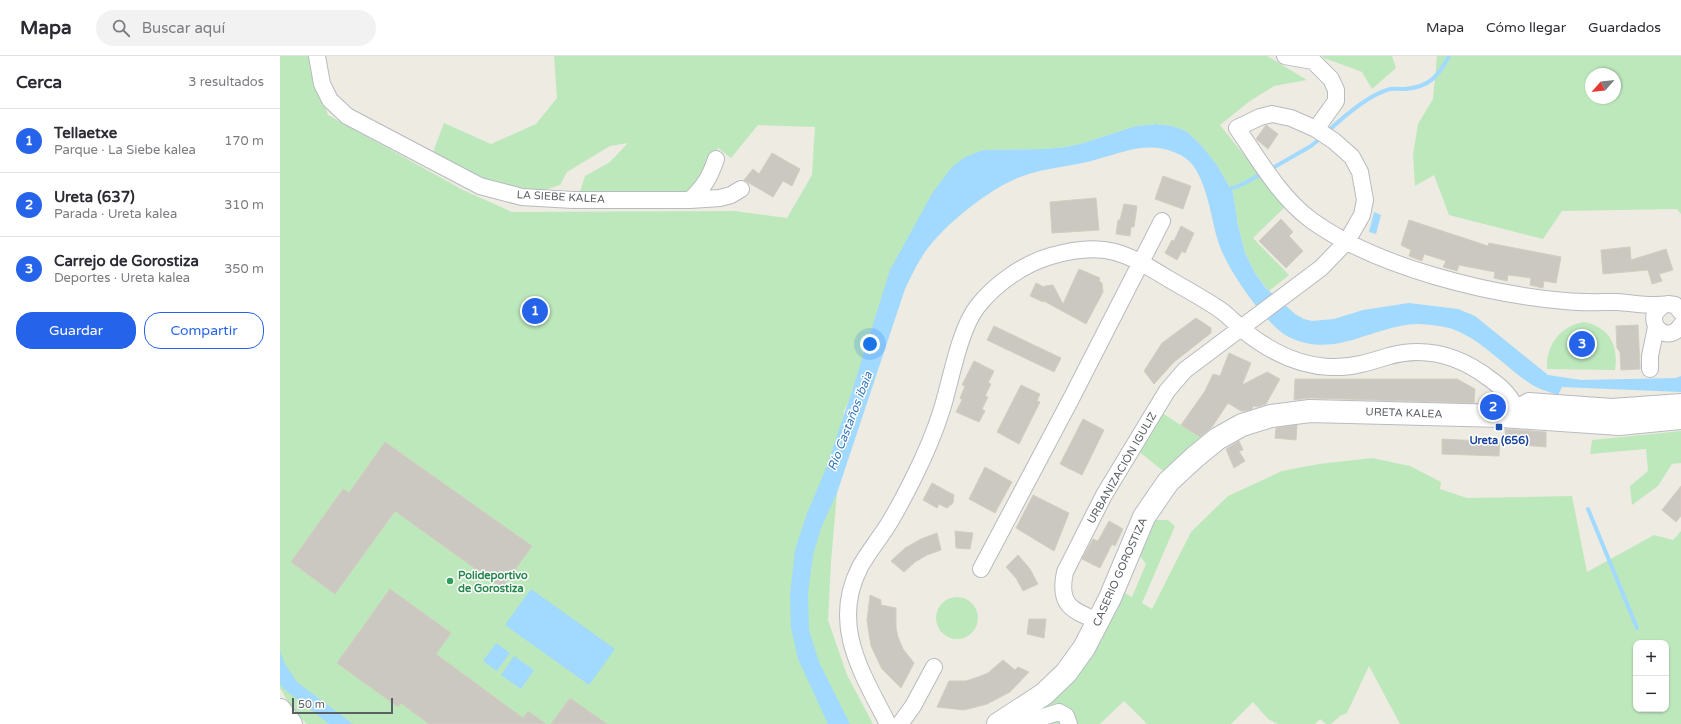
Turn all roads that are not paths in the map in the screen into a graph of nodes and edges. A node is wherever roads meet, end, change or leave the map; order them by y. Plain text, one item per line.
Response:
1 (317, 56) edge
2 (1285, 56) edge
3 (1316, 129) junction
4 (716, 159) dead end
5 (741, 189) dead end
6 (690, 200) junction
7 (1162, 221) dead end
8 (1347, 241) junction
9 (1141, 262) junction
10 (1663, 305) junction
11 (1681, 312) edge
12 (1681, 326) edge
13 (1656, 327) junction
14 (1242, 329) junction
15 (1650, 369) dead end
16 (1681, 402) edge
17 (1516, 412) junction
18 (1292, 413) joint
19 (1681, 418) edge
20 (981, 569) dead end
21 (1098, 621) junction
22 (934, 667) dead end
23 (280, 710) edge
24 (280, 721) edge
25 (1001, 722) edge
26 (286, 724) edge
27 (291, 724) edge
28 (888, 724) edge
29 (900, 724) edge
30 (1069, 724) edge

1 - 6 street, LA SIEBE KALEA
2 - 3 street
3 - 8 street
3 - 8 street
4 - 6 street
5 - 6 street, LA SIEBE KALEA
7 - 9 street
8 - 10 street
8 - 14 street, URBANIZACIÓN IGULIZ
9 - 14 street
9 - 20 street
9 - 28 street
10 - 11 street
10 - 13 street
12 - 13 street
13 - 15 street
14 - 17 street
14 - 21 street, URBANIZACIÓN IGULIZ
16 - 17 street, URETA KALEA
17 - 18 street, URETA KALEA
17 - 19 street, URETA KALEA
18 - 21 street, CASERIO GOROSTIZA
21 - 25 street, CASERIO GOROSTIZA
22 - 29 street
23 - 27 street
24 - 26 street
25 - 30 street

